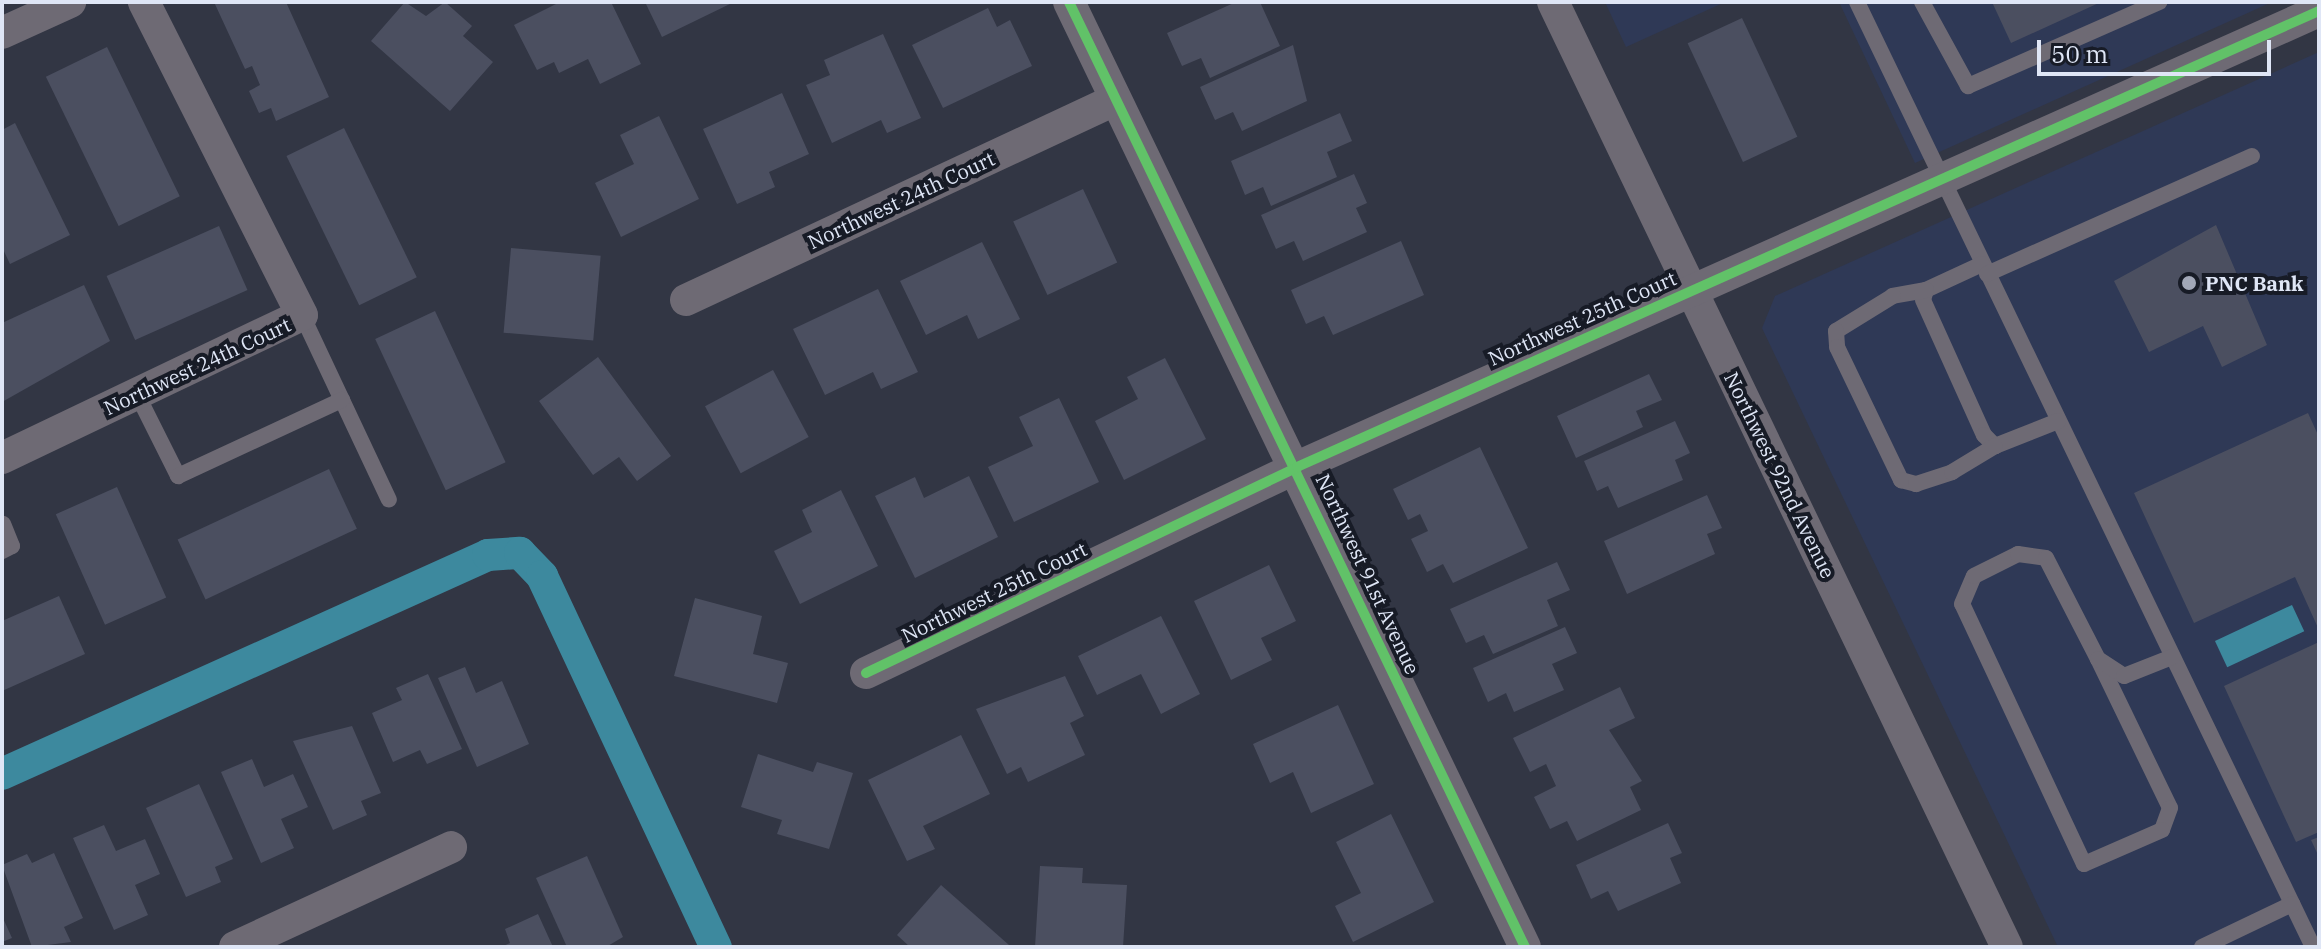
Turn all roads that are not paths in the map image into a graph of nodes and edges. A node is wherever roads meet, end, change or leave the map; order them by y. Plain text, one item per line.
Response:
1 (70, 2) edge
2 (144, 2) edge
3 (1069, 2) edge
4 (1553, 2) edge
5 (1858, 2) edge
6 (1922, 2) edge
7 (2159, 2) edge
8 (2319, 11) edge
9 (2, 33) edge
10 (1115, 100) junction
11 (2252, 156) dead end
12 (1942, 180) junction
13 (1985, 269) junction
14 (1690, 289) junction
15 (1926, 290) junction
16 (686, 300) dead end
17 (302, 315) junction
18 (137, 394) junction
19 (342, 400) junction
20 (2058, 421) junction
21 (1995, 446) junction
22 (2, 458) edge
23 (1297, 467) junction
24 (389, 500) dead end
25 (3, 524) edge
26 (2, 551) edge
27 (2172, 657) junction
28 (2098, 659) junction
29 (866, 673) dead end
30 (451, 847) dead end
31 (2292, 904) junction
32 (235, 947) edge
33 (1525, 947) edge
34 (2007, 947) edge
35 (2202, 947) edge
36 (2313, 947) edge

1 - 9 street
2 - 17 street, Northwest 24th Court
3 - 10 street, Northwest 91st Avenue
4 - 14 street, Northwest 92nd Avenue
5 - 12 lane
6 - 7 lane
8 - 12 street, Northwest 25th Court
10 - 16 street, Northwest 24th Court
10 - 23 street, Northwest 91st Avenue
11 - 13 lane
12 - 13 lane
12 - 14 street, Northwest 25th Court
13 - 15 lane
13 - 20 lane
14 - 23 street, Northwest 25th Court
14 - 34 street, Northwest 92nd Avenue
15 - 21 lane
15 - 21 lane
17 - 18 street, Northwest 24th Court
17 - 19 lane
18 - 19 lane
18 - 22 street, Northwest 24th Court
19 - 24 lane
20 - 21 lane
20 - 27 lane
23 - 29 street, Northwest 25th Court
23 - 33 street, Northwest 91st Avenue
25 - 26 lane
27 - 28 lane
27 - 31 lane
28 - 28 lane
30 - 32 street
31 - 35 lane
31 - 36 lane

